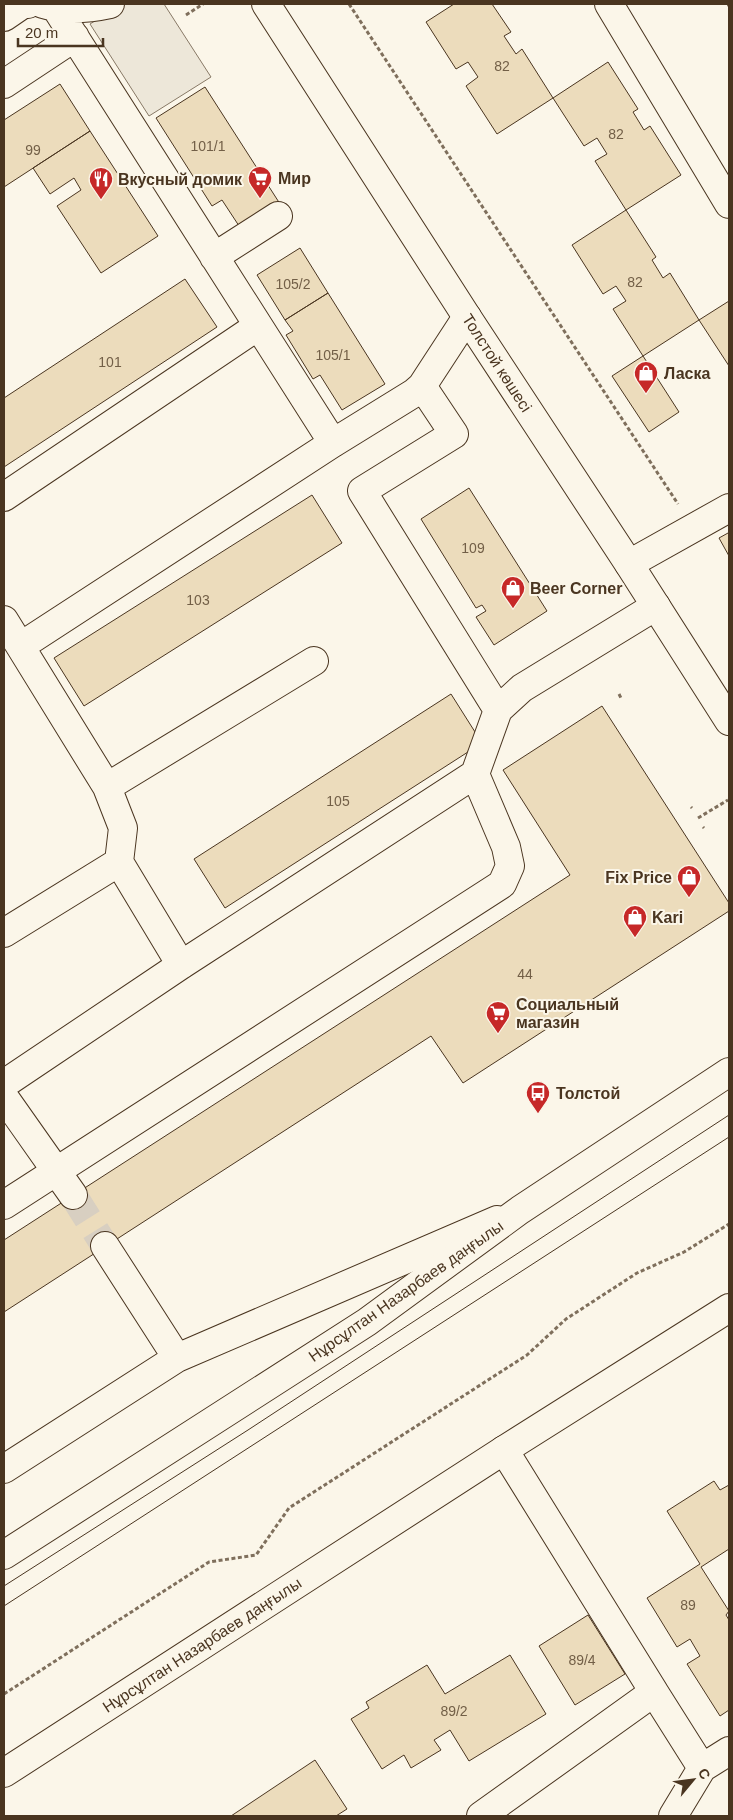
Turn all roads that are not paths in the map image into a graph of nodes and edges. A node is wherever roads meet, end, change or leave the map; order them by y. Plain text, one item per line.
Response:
1 (28, 4) edge
2 (110, 4) edge
3 (266, 4) edge
4 (609, 4) edge
5 (49, 6) edge
6 (4, 17) edge
7 (75, 38) junction
8 (4, 84) edge
9 (729, 204) edge
10 (278, 216) dead end
11 (214, 256) junction
12 (467, 317) junction
13 (258, 326) junction
14 (422, 386) junction
15 (333, 443) junction
16 (4, 497) edge
17 (729, 508) edge
18 (629, 564) junction
19 (656, 606) junction
20 (4, 620) edge
21 (20, 646) junction
22 (314, 661) dead end
23 (498, 710) junction
24 (729, 721) edge
25 (475, 774) junction
26 (107, 787) junction
27 (119, 862) junction
28 (4, 933) edge
29 (181, 965) junction
30 (729, 1072) edge
31 (4, 1084) edge
32 (4, 1097) edge
33 (56, 1172) junction
34 (73, 1195) tunnel mouth
35 (4, 1205) edge
36 (520, 1210) junction
37 (106, 1246) tunnel mouth
38 (729, 1308) edge
39 (176, 1358) junction
40 (504, 1450) junction
41 (4, 1469) edge
42 (4, 1555) edge
43 (654, 1692) junction
44 (729, 1751) edge
45 (702, 1768) junction
46 (4, 1773) edge
47 (481, 1816) edge
48 (673, 1816) edge

1 - 6 main road
2 - 5 main road
3 - 12 main road, Толстой көшесі
4 - 9 main road
5 - 7 main road
7 - 8 main road
7 - 11 main road
10 - 11 main road
11 - 13 main road
12 - 14 main road
12 - 18 main road, Толстой көшесі
13 - 15 main road
13 - 16 main road
14 - 15 main road
14 - 23 main road
15 - 21 main road
17 - 18 main road
18 - 19 main road, Толстой көшесі
19 - 23 main road
19 - 24 main road, Толстой көшесі
20 - 21 main road
21 - 26 main road
22 - 26 main road
23 - 25 main road
25 - 29 main road
25 - 33 main road
26 - 27 main road
27 - 28 main road
27 - 29 main road
29 - 31 main road
30 - 36 main road, Нұрсұлтан Назарбаев даңғылы
32 - 33 main road
33 - 34 main road
33 - 35 main road
36 - 39 main road
36 - 42 main road, Нұрсұлтан Назарбаев даңғылы
37 - 39 main road
38 - 40 main road, Нұрсұлтан Назарбаев даңғылы
39 - 41 main road
40 - 43 main road
40 - 46 main road, Нұрсұлтан Назарбаев даңғылы
43 - 45 main road
43 - 47 main road
44 - 45 main road
45 - 48 main road

